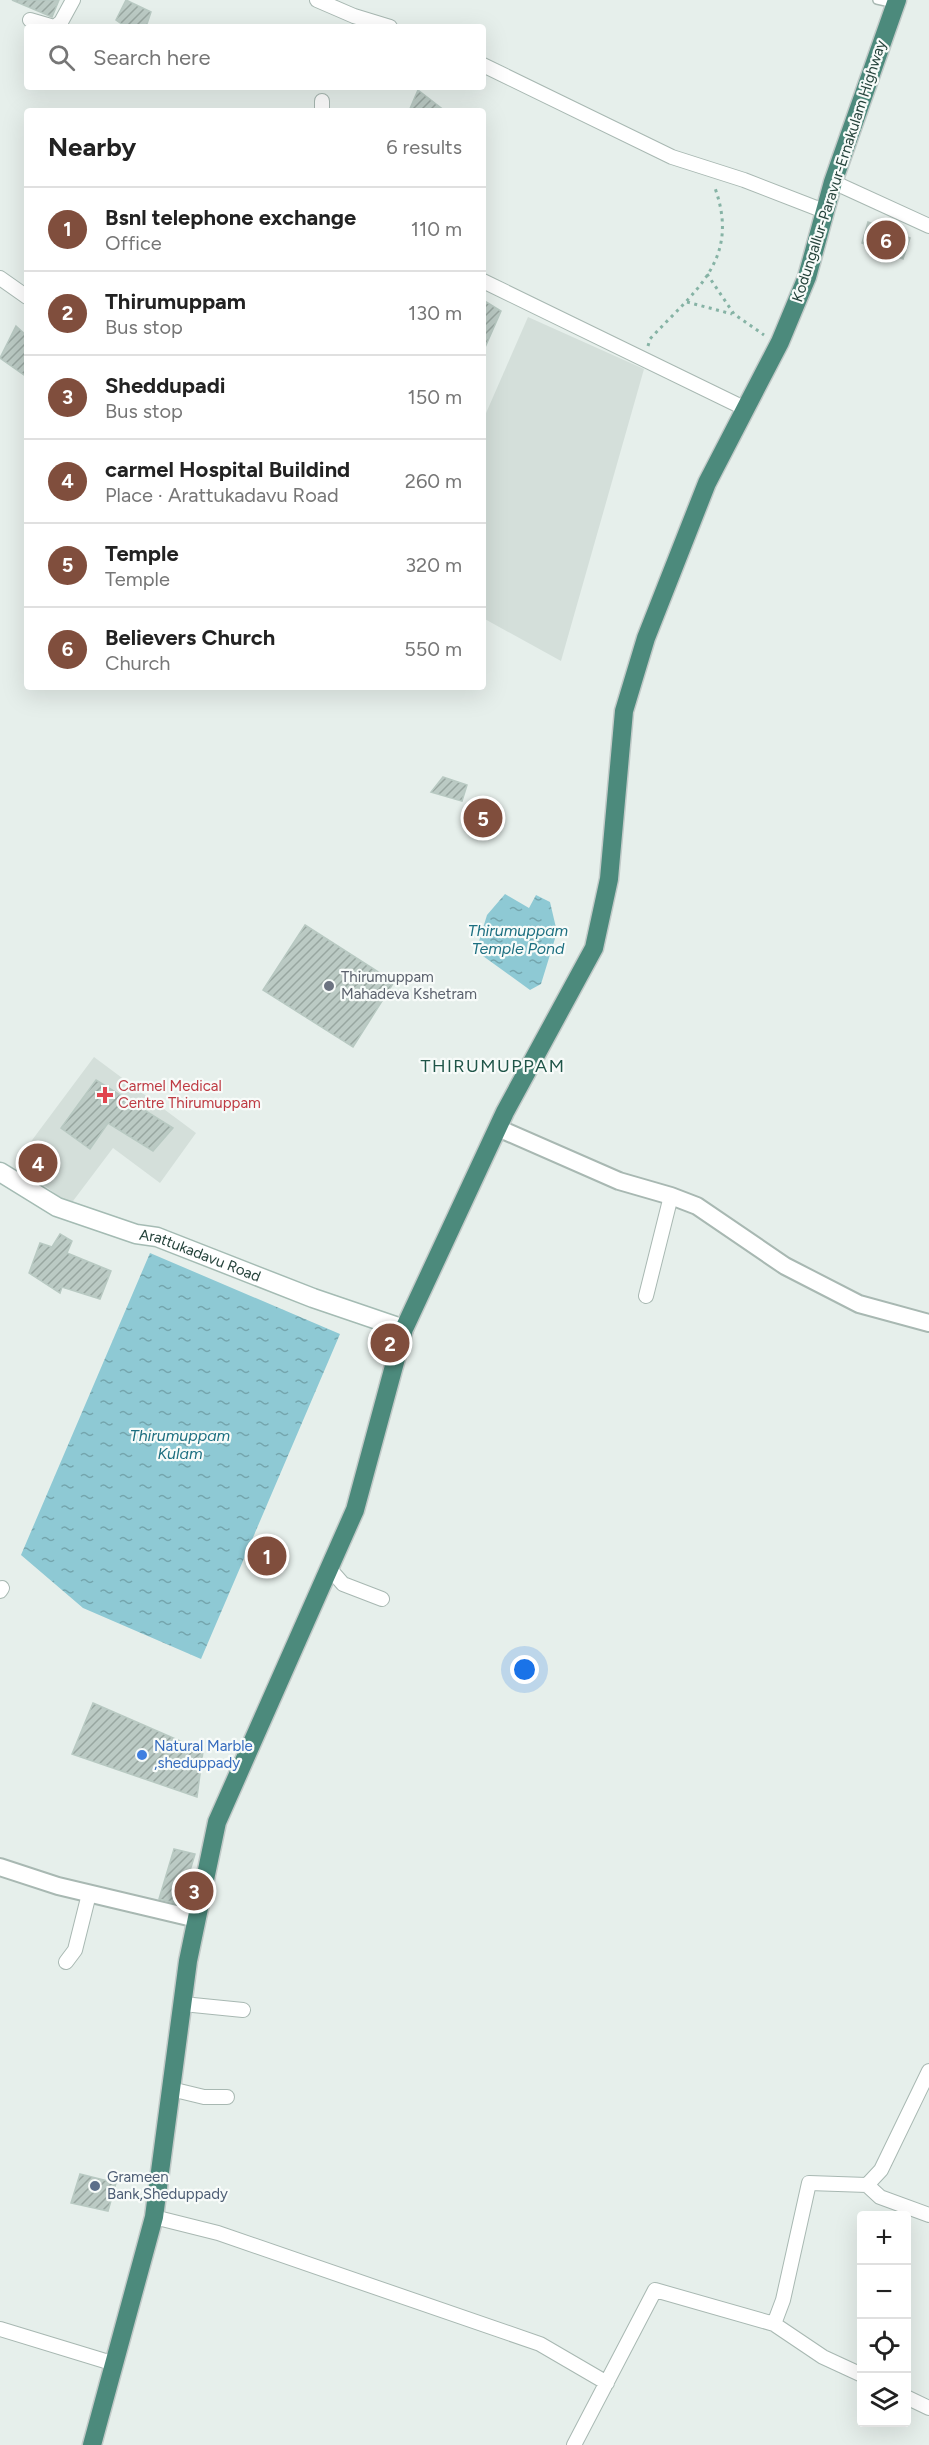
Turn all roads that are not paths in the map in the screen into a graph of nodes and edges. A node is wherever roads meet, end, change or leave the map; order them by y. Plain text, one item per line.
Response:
1 (73, 0) edge
2 (317, 0) edge
3 (876, 0) edge
4 (896, 2) edge
5 (30, 20) dead end
6 (44, 24) edge
7 (58, 24) edge
8 (380, 24) edge
9 (486, 66) edge
10 (833, 182) junction
11 (824, 211) junction
12 (929, 226) edge
13 (0, 278) edge
14 (486, 282) edge
15 (24, 295) edge
16 (746, 409) junction
17 (498, 1128) junction
18 (0, 1172) edge
19 (671, 1196) junction
20 (646, 1296) dead end
21 (929, 1323) edge
22 (404, 1329) junction
23 (329, 1568) junction
24 (382, 1599) dead end
25 (0, 1867) edge
26 (89, 1894) junction
27 (197, 1919) junction
28 (66, 1962) dead end
29 (183, 2004) junction
30 (243, 2010) dead end
31 (929, 2071) edge
32 (171, 2089) junction
33 (227, 2097) dead end
34 (867, 2186) junction
35 (929, 2215) edge
36 (154, 2217) junction
37 (774, 2324) junction
38 (0, 2329) edge
39 (116, 2364) junction
40 (857, 2373) edge
41 (607, 2383) junction
42 (911, 2399) edge
43 (929, 2408) edge
44 (92, 2445) edge
45 (574, 2445) edge

1 - 7 street
2 - 8 street
3 - 4 lane
4 - 10 highway, Kodungallur-Paravur-Ernakulam Highway
5 - 6 street
9 - 11 street
10 - 11 highway, Kodungallur-Paravur-Ernakulam Highway
10 - 12 street
11 - 16 highway, Kodungallur-Paravur-Ernakulam Highway
13 - 15 street
14 - 16 street
16 - 17 highway, Kodungallur-Paravur-Ernakulam Highway
17 - 19 street
17 - 22 highway, Kodungallur-Paravur-Ernakulam Highway
18 - 22 main road, Arattukadavu Road
19 - 20 street
19 - 21 street
22 - 23 highway, Kodungallur-Paravur-Ernakulam Highway
23 - 24 street
23 - 27 highway, Kodungallur-Paravur-Ernakulam Highway
25 - 26 street
26 - 27 street
26 - 28 street
27 - 29 highway, Kodungallur-Paravur-Ernakulam Highway
29 - 30 street
29 - 32 highway, Kodungallur-Paravur-Ernakulam Highway
31 - 34 street
32 - 33 street
32 - 36 highway, Kodungallur-Paravur-Ernakulam Highway
34 - 35 street
34 - 37 street
36 - 39 highway, Kodungallur-Paravur-Ernakulam Highway
36 - 41 street
37 - 40 street
37 - 41 street
38 - 39 street
39 - 44 highway, Kodungallur-Paravur-Ernakulam Highway
41 - 45 street
42 - 43 street

